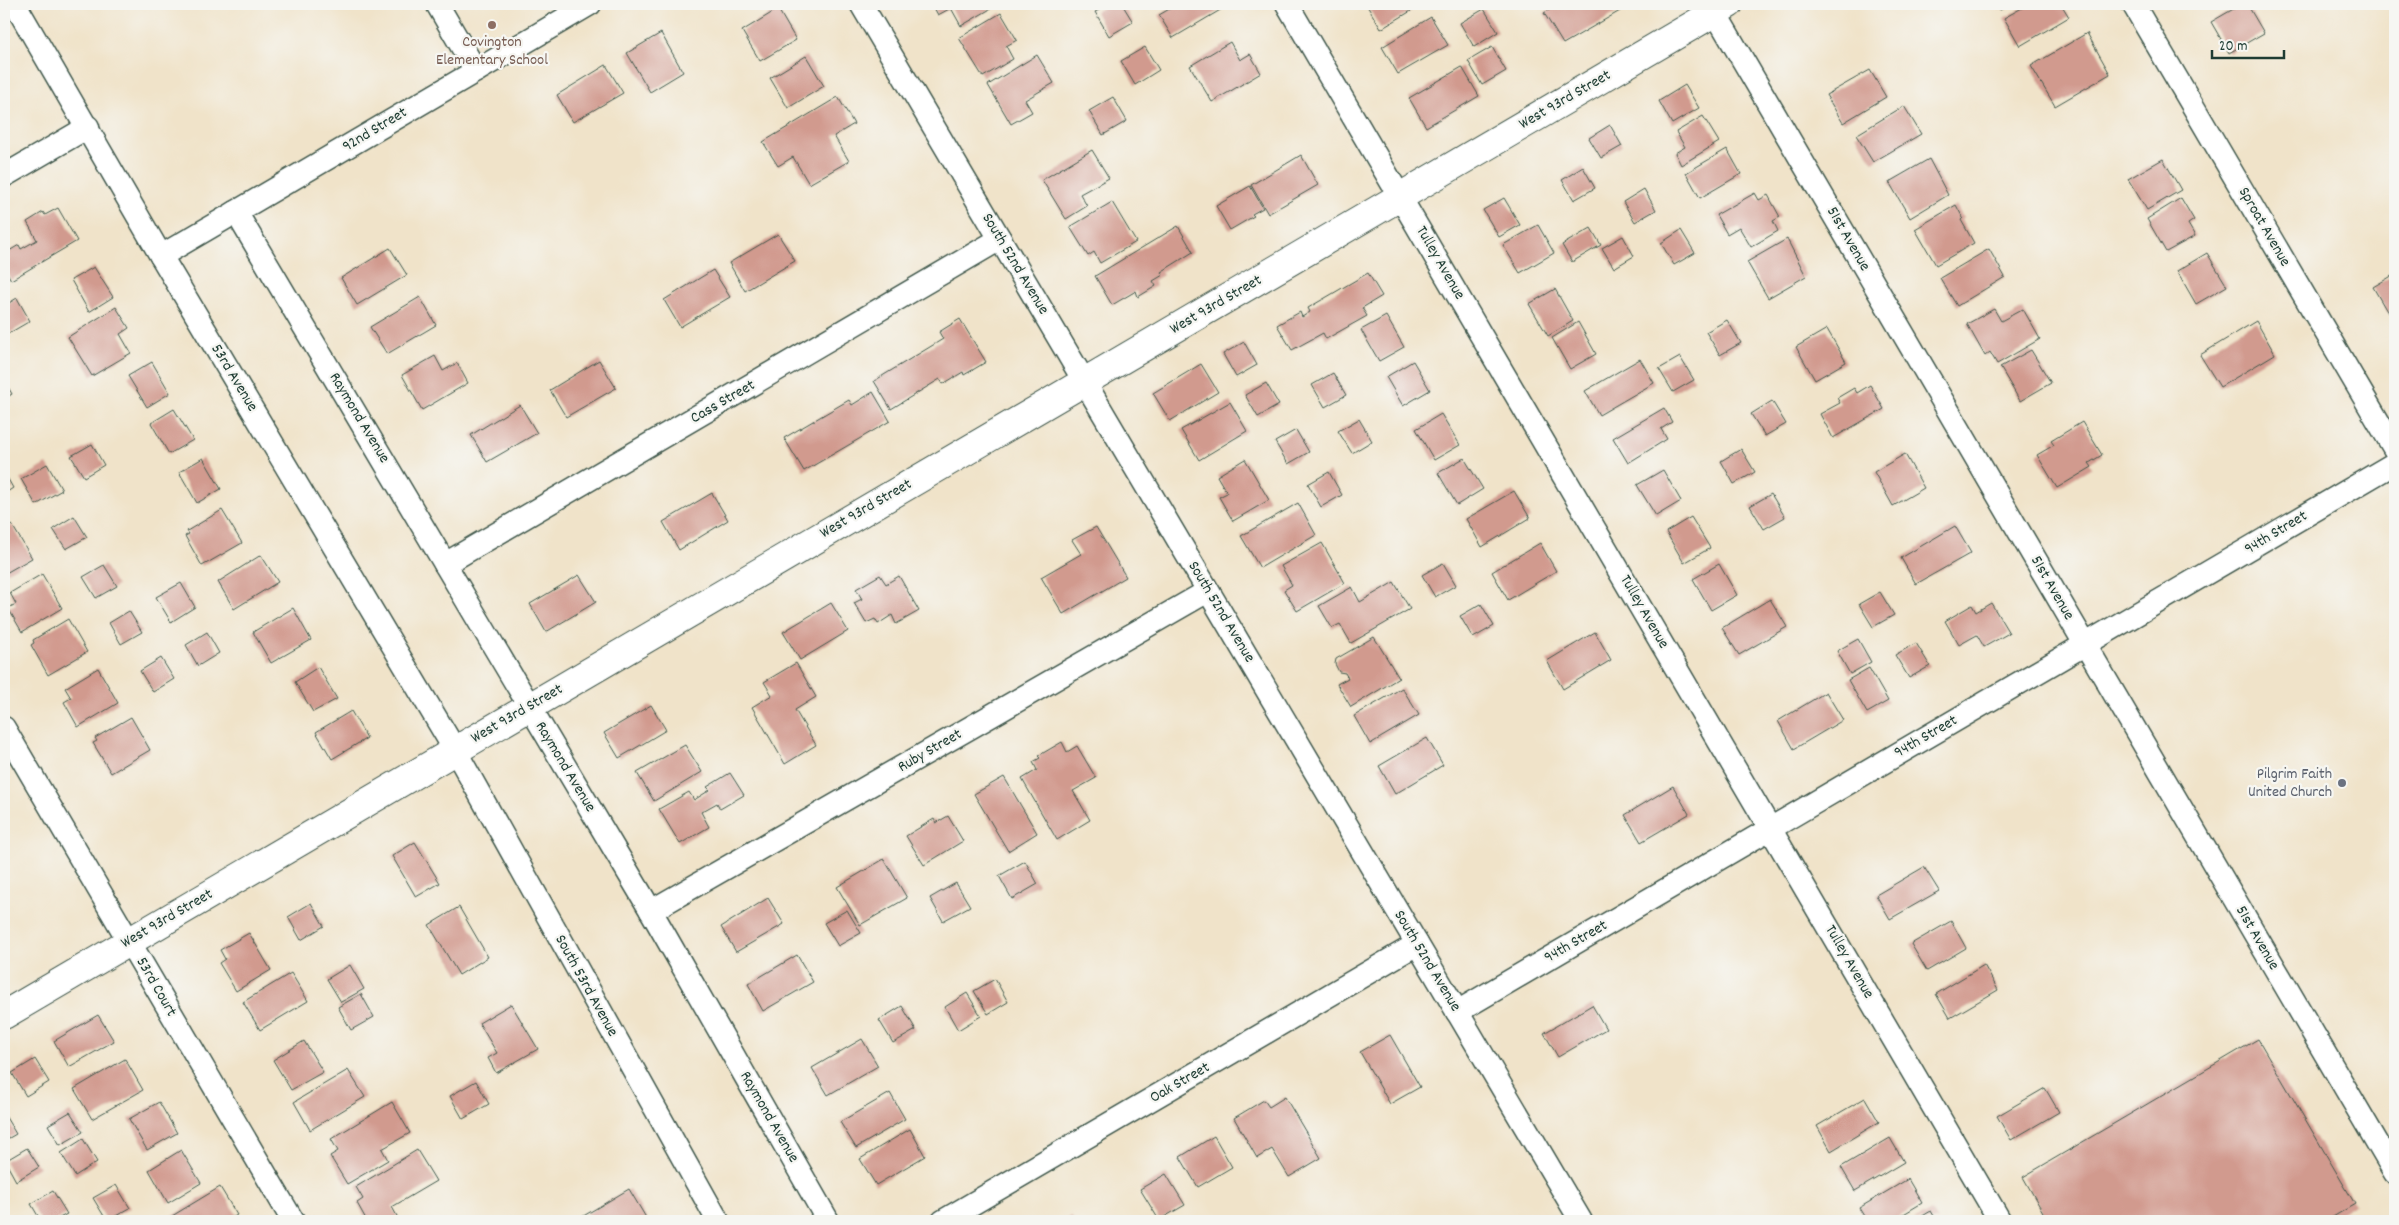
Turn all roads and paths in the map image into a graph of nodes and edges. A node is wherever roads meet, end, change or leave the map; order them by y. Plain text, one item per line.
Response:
1 (15, 4) edge
2 (437, 4) edge
3 (590, 4) edge
4 (861, 4) edge
5 (1287, 4) edge
6 (2133, 4) edge
7 (1718, 6) edge
8 (476, 71) junction
9 (88, 127) junction
10 (4, 176) edge
11 (1400, 196) junction
12 (236, 212) junction
13 (1000, 239) junction
14 (161, 256) junction
15 (1084, 382) junction
16 (2395, 450) edge
17 (2395, 463) edge
18 (445, 564) junction
19 (1208, 591) junction
20 (2086, 645) junction
21 (530, 706) junction
22 (4, 728) edge
23 (455, 750) junction
24 (1770, 828) junction
25 (651, 911) junction
26 (129, 941) junction
27 (1417, 944) junction
28 (1457, 1012) junction
29 (4, 1015) edge
30 (2395, 1173) edge
31 (293, 1221) edge
32 (718, 1221) edge
33 (828, 1221) edge
34 (943, 1221) edge
35 (1581, 1221) edge
36 (2000, 1221) edge

1 - 9 street, 53rd Avenue
2 - 8 street
3 - 8 street, 92nd Street
4 - 13 street, South 52nd Avenue
5 - 11 street, Tulley Avenue
6 - 16 street, Sproat Avenue
7 - 11 main road, West 93rd Street
7 - 20 street, 51st Avenue
8 - 12 street, 92nd Street
9 - 10 street
9 - 14 street, 53rd Avenue
11 - 15 main road, West 93rd Street
11 - 24 street, Tulley Avenue
12 - 14 street, 92nd Street
12 - 18 street, Raymond Avenue
13 - 15 street, South 52nd Avenue
13 - 18 street, Cass Street
14 - 23 street, 53rd Avenue
15 - 19 street, South 52nd Avenue
15 - 21 main road, West 93rd Street
17 - 20 street, 94th Street
18 - 21 street, Raymond Avenue
19 - 25 street, Ruby Street
19 - 27 street, South 52nd Avenue
20 - 24 street, 94th Street
20 - 30 street, 51st Avenue
21 - 23 main road, West 93rd Street
21 - 25 street, Raymond Avenue
22 - 26 street, 53rd Court
23 - 26 main road, West 93rd Street
23 - 32 street, South 53rd Avenue
24 - 28 street, 94th Street
24 - 36 street, Tulley Avenue
25 - 33 street, Raymond Avenue
26 - 29 main road, West 93rd Street
26 - 31 street, 53rd Court
27 - 28 street, South 52nd Avenue
27 - 34 street, Oak Street
28 - 35 street, South 52nd Avenue

